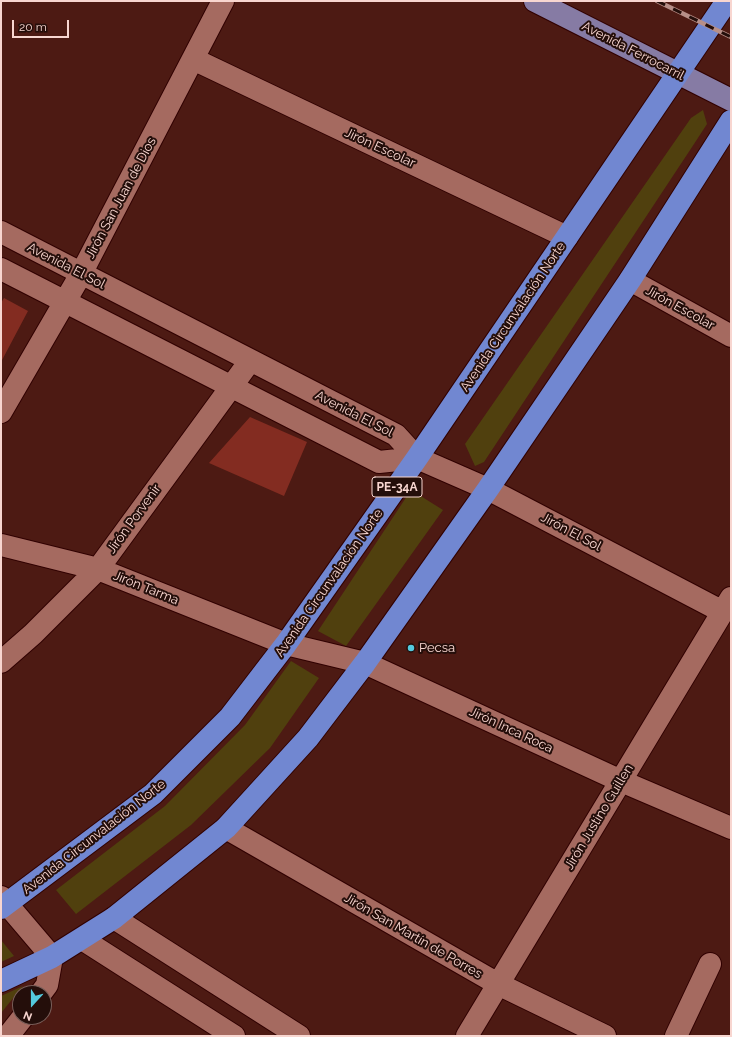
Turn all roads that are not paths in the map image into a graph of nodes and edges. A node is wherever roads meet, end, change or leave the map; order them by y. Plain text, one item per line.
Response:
1 (223, 1) edge
2 (535, 1) edge
3 (725, 3) edge
4 (193, 59) junction
5 (676, 73) junction
6 (731, 100) edge
7 (731, 121) edge
8 (1, 232) edge
9 (567, 237) junction
10 (1, 269) edge
11 (81, 274) junction
12 (630, 280) junction
13 (66, 301) junction
14 (731, 336) edge
15 (250, 361) junction
16 (229, 387) junction
17 (1, 412) edge
18 (417, 458) junction
19 (488, 489) junction
20 (1, 545) edge
21 (98, 569) junction
22 (727, 605) edge
23 (286, 644) junction
24 (1, 662) edge
25 (365, 663) junction
26 (621, 781) junction
27 (226, 828) junction
28 (731, 828) edge
29 (3, 903) edge
30 (114, 918) junction
31 (82, 939) junction
32 (52, 957) junction
33 (710, 964) dead end
34 (1, 981) edge
35 (498, 984) junction
36 (47, 985) edge
37 (17, 1025) edge
38 (8, 1036) edge
39 (234, 1036) edge
40 (299, 1036) edge
41 (467, 1036) edge
42 (605, 1036) edge
43 (676, 1036) edge

1 - 4 street, Jirón San Juan de Dios
2 - 5 main road, Avenida Ferrocarril
3 - 5 highway, Avenida Circunvalación Norte / PE-34A
4 - 9 street, Jirón Escolar
4 - 11 street, Jirón San Juan de Dios
5 - 6 main road, Avenida Ferrocarril
5 - 9 highway, Avenida Circunvalación Norte / PE-34A
7 - 12 highway
8 - 11 street, Avenida El Sol
9 - 18 highway, Avenida Circunvalación Norte / PE-34A
10 - 13 street
11 - 13 street, Jirón San Juan de Dios
11 - 15 street, Avenida El Sol
12 - 14 street, Jirón Escolar
12 - 19 highway
13 - 16 street
13 - 17 street, Jirón San Juan de Dios
15 - 16 street, Jirón Porvenir
15 - 18 street, Avenida El Sol
16 - 18 street
16 - 21 street, Jirón Porvenir
18 - 19 street, Jirón El Sol
18 - 23 highway, Avenida Circunvalación Norte / PE-34A
19 - 22 street, Jirón El Sol
19 - 25 highway
20 - 21 street, Jirón Tarma
21 - 23 street, Jirón Tarma
21 - 24 street, Jirón Porvenir
22 - 26 street, Jirón Justino Guillen
23 - 25 street, Jirón Inca Roca
23 - 29 highway, Avenida Circunvalación Norte / PE-34A
25 - 26 street, Jirón Inca Roca
25 - 27 highway
26 - 28 street, Jirón Inca Roca
26 - 35 street, Jirón Justino Guillen
27 - 30 highway
27 - 35 street, Jirón San Martín de Porres
29 - 32 street
30 - 31 highway
30 - 40 street
31 - 32 highway
31 - 39 street
32 - 34 highway
32 - 36 street
33 - 43 street
35 - 41 street, Jirón Justino Guillen
35 - 42 street, Jirón San Martín de Porres
37 - 38 street

